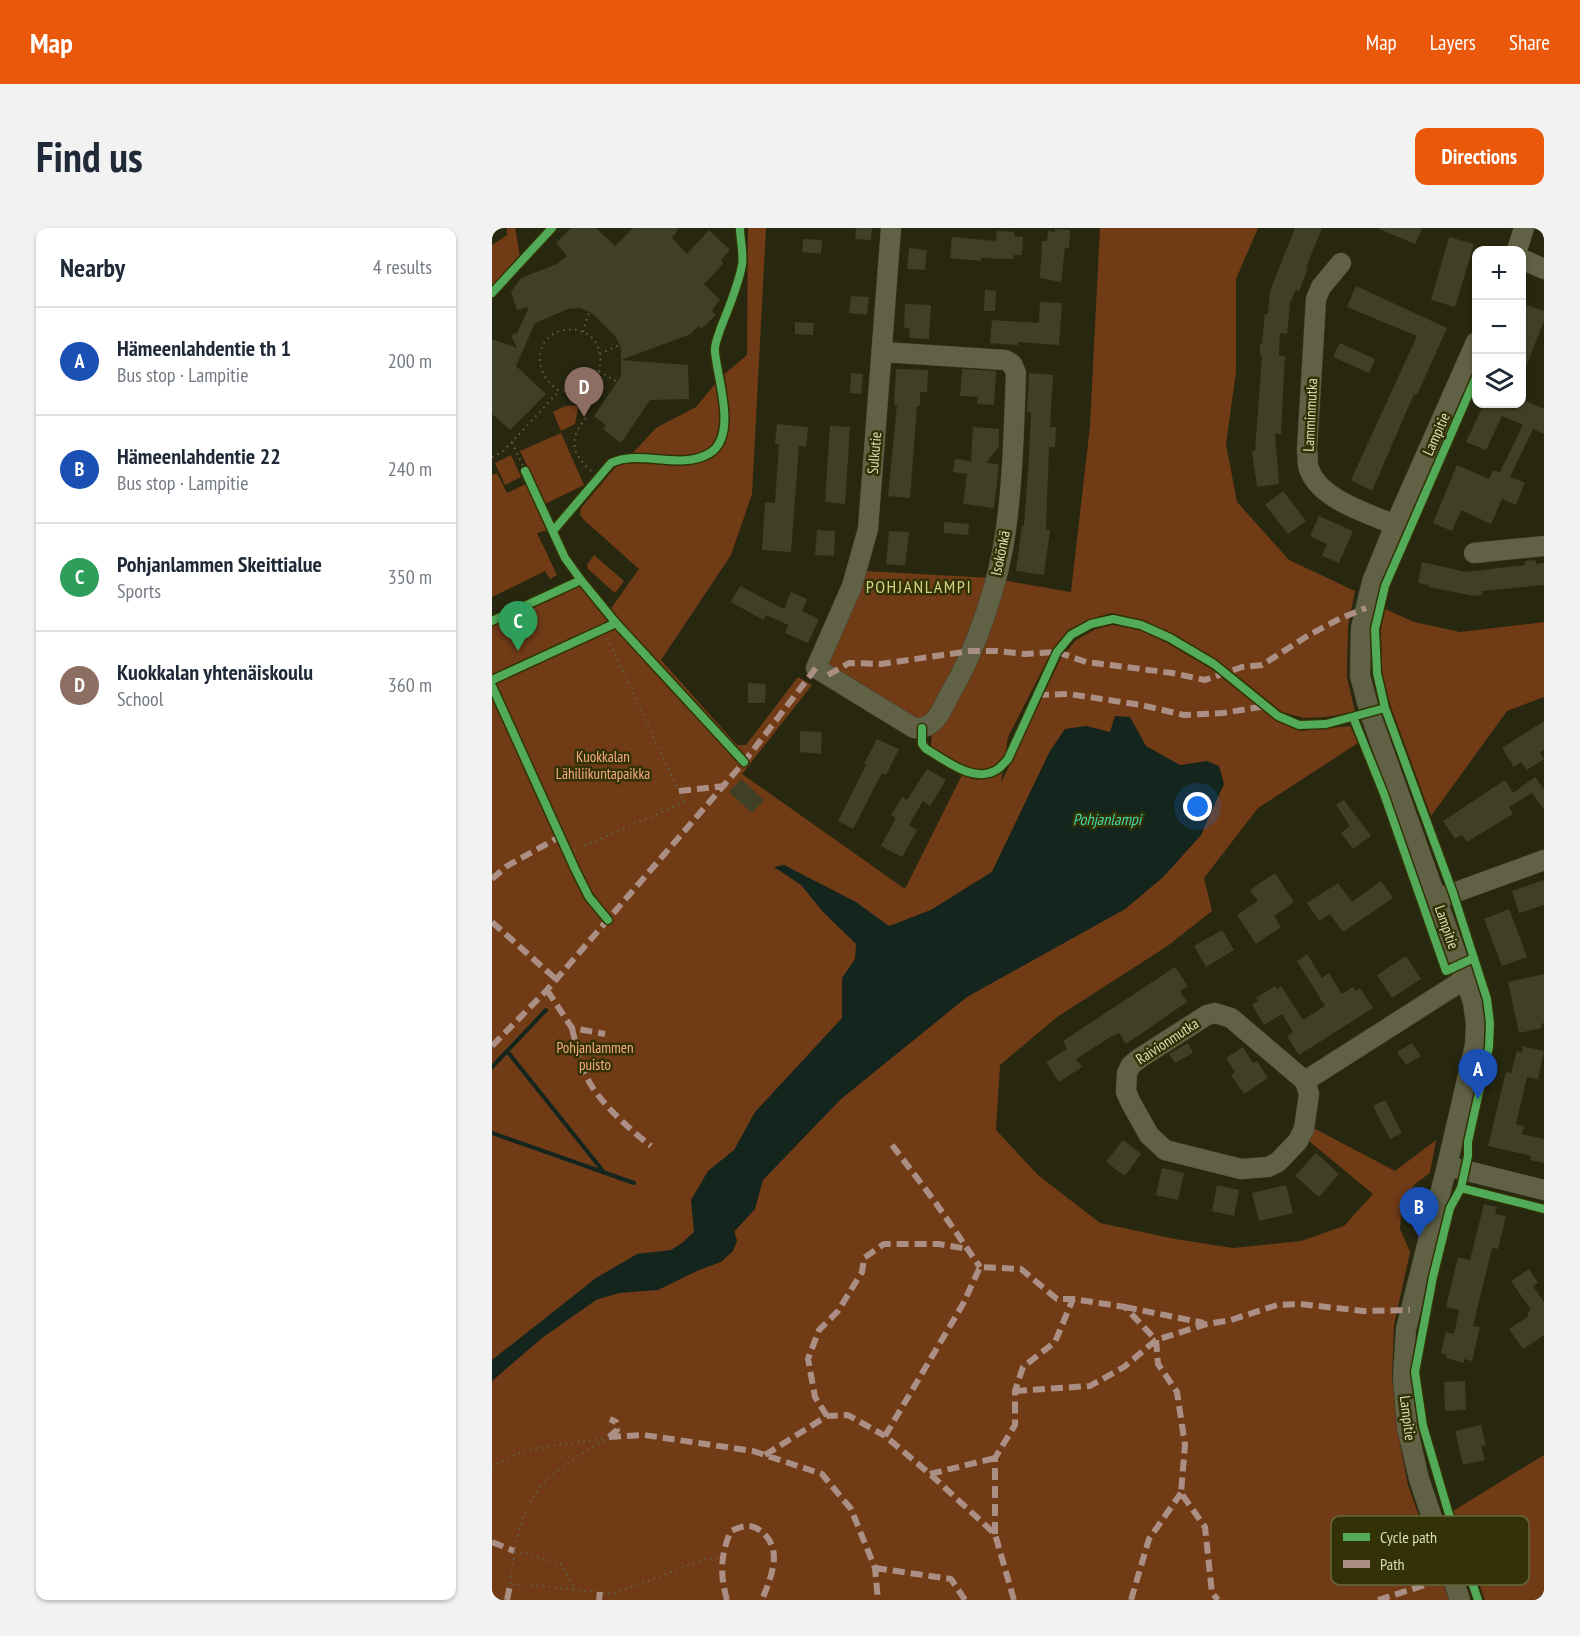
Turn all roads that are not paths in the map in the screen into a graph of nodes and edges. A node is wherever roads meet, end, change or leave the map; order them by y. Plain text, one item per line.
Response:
1 (891, 228) edge
2 (1523, 228) edge
3 (1518, 246) edge
4 (1526, 261) edge
5 (1341, 263) dead end
6 (1544, 269) edge
7 (1472, 351) edge
8 (883, 352) junction
9 (1395, 525) junction
10 (1542, 542) edge
11 (1474, 553) dead end
12 (816, 668) joint
13 (1544, 860) edge
14 (1437, 899) junction
15 (1466, 979) junction
16 (1305, 1081) junction
17 (1447, 1166) junction
18 (1544, 1190) edge
19 (1432, 1516) edge
20 (1455, 1585) edge
21 (1460, 1600) edge

1 - 8 street, Sulkutie
2 - 3 street
4 - 6 street
5 - 9 street, Lamminmutka
7 - 9 street, Lampitie
8 - 12 street, Sulkutie
8 - 12 street, Isokönkä
9 - 14 street, Lampitie
10 - 11 street
13 - 14 street
14 - 15 street, Lampitie
15 - 16 street
15 - 17 street, Lampitie
16 - 16 street, Raivionmutka
17 - 18 street
17 - 19 street, Lampitie
20 - 21 street, Lampitie

